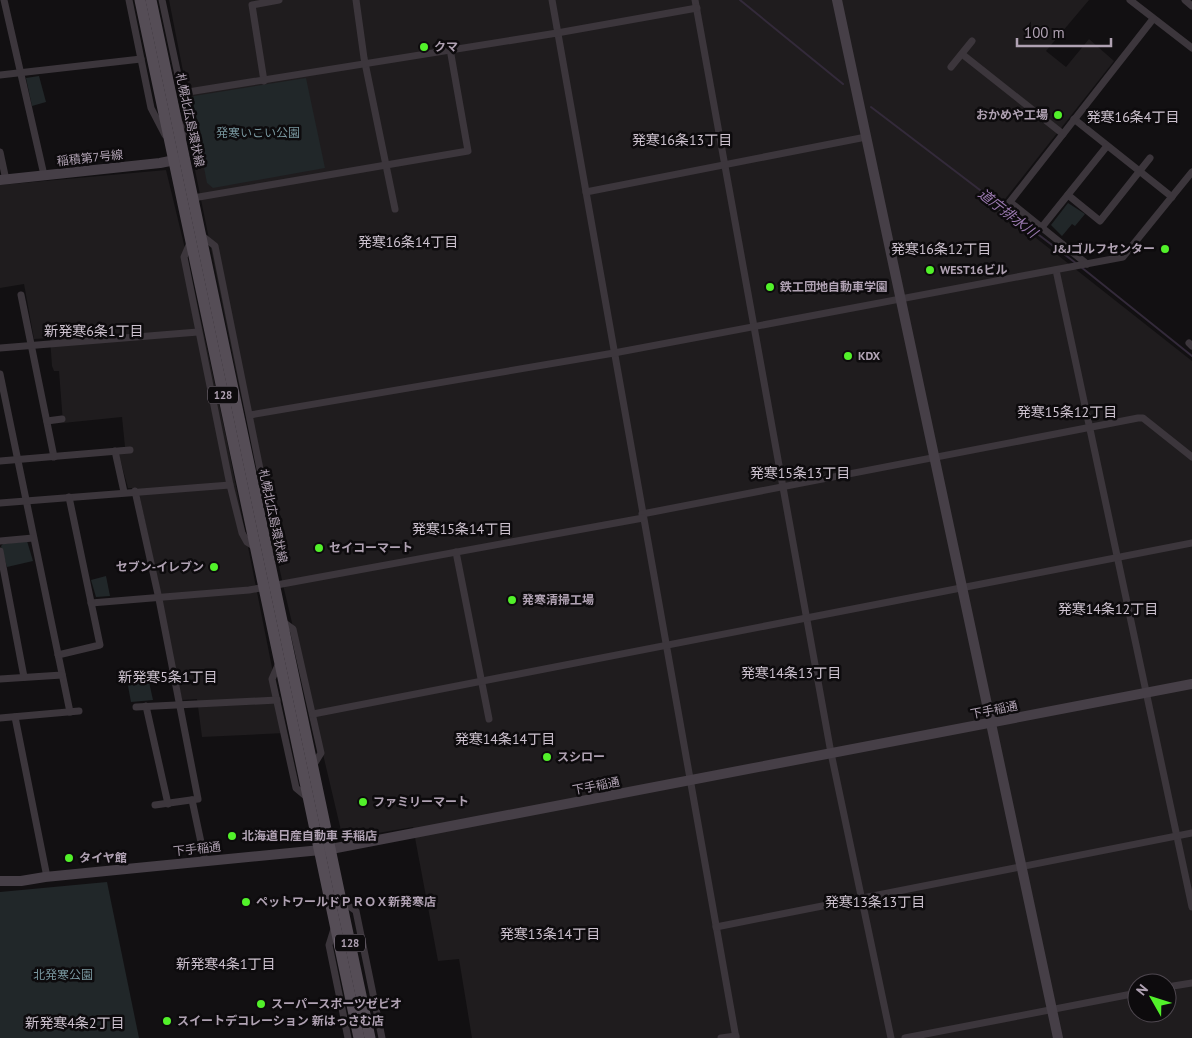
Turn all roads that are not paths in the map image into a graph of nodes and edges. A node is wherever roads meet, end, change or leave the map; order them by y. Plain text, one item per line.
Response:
1 (4, 0) edge
2 (129, 0) edge
3 (140, 0) edge
4 (151, 0) edge
5 (162, 0) edge
6 (279, 0) edge
7 (356, 0) edge
8 (552, 0) edge
9 (837, 0) edge
10 (1130, 0) edge
11 (1185, 0) edge
12 (696, 4) edge
13 (1192, 6) edge
14 (1153, 19) junction
15 (557, 33) junction
16 (972, 41) dead end
17 (1190, 44) edge
18 (450, 49) junction
19 (962, 54) junction
20 (141, 59) junction
21 (366, 64) junction
22 (951, 67) dead end
23 (20, 73) junction
24 (0, 75) edge
25 (264, 81) junction
26 (182, 93) junction
27 (1074, 120) junction
28 (1063, 134) junction
29 (866, 137) junction
30 (175, 146) junction
31 (1107, 146) junction
32 (0, 152) edge
33 (1150, 158) dead end
34 (178, 159) junction
35 (386, 164) junction
36 (725, 164) junction
37 (1139, 171) junction
38 (1192, 172) edge
39 (44, 175) junction
40 (3, 180) edge
41 (586, 192) junction
42 (1068, 195) junction
43 (1172, 197) junction
44 (193, 198) junction
45 (1009, 203) junction
46 (395, 209) dead end
47 (1002, 212) dead end
48 (1042, 227) junction
49 (201, 235) junction
50 (191, 242) junction
51 (1085, 264) junction
52 (1056, 270) junction
53 (21, 295) dead end
54 (900, 298) junction
55 (754, 325) junction
56 (198, 332) junction
57 (31, 345) junction
58 (0, 348) edge
59 (614, 353) junction
60 (0, 374) edge
61 (250, 415) junction
62 (62, 419) dead end
63 (47, 421) junction
64 (1090, 426) junction
65 (130, 450) dead end
66 (115, 451) junction
67 (934, 456) junction
68 (54, 457) junction
69 (1192, 457) edge
70 (18, 460) junction
71 (0, 462) edge
72 (230, 485) junction
73 (783, 487) junction
74 (135, 491) junction
75 (124, 492) junction
76 (69, 497) junction
77 (256, 499) junction
78 (26, 500) junction
79 (0, 503) edge
80 (642, 516) junction
81 (34, 538) junction
82 (0, 541) edge
83 (1192, 543) edge
84 (255, 547) junction
85 (0, 551) edge
86 (456, 552) junction
87 (1118, 558) junction
88 (269, 586) junction
89 (963, 589) junction
90 (159, 599) junction
91 (91, 602) junction
92 (806, 618) junction
93 (282, 621) junction
94 (666, 646) junction
95 (58, 655) junction
96 (280, 663) junction
97 (62, 675) junction
98 (24, 677) junction
99 (0, 679) edge
100 (482, 682) junction
101 (1192, 684) edge
102 (1146, 693) junction
103 (277, 700) junction
104 (178, 705) junction
105 (146, 706) junction
106 (136, 707) dead end
107 (70, 712) junction
108 (79, 712) dead end
109 (313, 714) junction
110 (15, 717) junction
111 (0, 718) edge
112 (490, 720) dead end
113 (991, 723) junction
114 (831, 753) junction
115 (313, 766) junction
116 (690, 781) junction
117 (308, 798) junction
118 (192, 800) junction
119 (168, 804) junction
120 (155, 806) dead end
121 (1192, 833) edge
122 (1177, 836) junction
123 (325, 850) junction
124 (205, 861) junction
125 (1021, 867) junction
126 (47, 877) junction
127 (0, 879) edge
128 (861, 897) junction
129 (342, 901) junction
130 (1192, 907) edge
131 (335, 926) junction
132 (716, 927) junction
133 (1192, 983) edge
134 (1177, 985) edge
135 (1127, 995) edge
136 (1051, 1010) junction
137 (736, 1037) edge
138 (348, 1038) edge
139 (359, 1038) edge
140 (370, 1038) edge
141 (382, 1038) edge
142 (721, 1038) edge
143 (891, 1038) edge
144 (905, 1038) edge
145 (1058, 1038) edge

1 - 23 street
2 - 20 street
3 - 30 main road, 札幌北広島環状線 / 128
4 - 30 main road, 札幌北広島環状線 / 128
5 - 26 street
6 - 25 street
7 - 21 street
8 - 15 street
9 - 29 street
10 - 14 street
11 - 13 street
12 - 15 street
12 - 36 street
14 - 17 street
14 - 27 street
15 - 18 street
15 - 41 street
16 - 19 street
18 - 21 street
18 - 35 street
19 - 22 street
19 - 28 street
20 - 23 street
20 - 30 street
21 - 25 street
21 - 35 street
23 - 24 street
23 - 39 street
25 - 26 street
26 - 30 street
27 - 28 street
27 - 31 street
28 - 45 street
29 - 36 street
29 - 54 street
30 - 34 main road, 札幌北広島環状線 / 128
31 - 37 street
31 - 42 street
32 - 40 street
33 - 37 street
34 - 39 street, 稲積第7号線
34 - 44 main road, 札幌北広島環状線 / 128
34 - 50 main road, 札幌北広島環状線 / 128
35 - 44 street
35 - 46 street
36 - 41 street
36 - 55 street
37 - 42 street
37 - 43 street
38 - 43 street
39 - 40 street, 稲積第7号線
41 - 59 street
42 - 48 street
43 - 51 street
44 - 49 main road, 札幌北広島環状線 / 128
45 - 47 street
45 - 48 street
48 - 51 street
49 - 61 street
49 - 77 main road, 札幌北広島環状線 / 128
50 - 56 street
50 - 84 main road, 札幌北広島環状線 / 128
51 - 52 street
52 - 54 street
52 - 64 street
53 - 57 street
54 - 55 street
54 - 67 street
55 - 59 street
55 - 73 street
56 - 57 street
56 - 72 street
57 - 58 street
57 - 63 street
59 - 61 street
59 - 80 street
60 - 70 street
61 - 77 street
62 - 63 street
63 - 68 street
64 - 67 street
64 - 69 street
64 - 87 street
65 - 66 street
66 - 68 street
66 - 75 street
67 - 73 street
67 - 89 street
68 - 70 street
70 - 71 street
70 - 78 street
72 - 74 street
72 - 84 street
73 - 80 street
73 - 92 street
74 - 75 street
74 - 90 street
75 - 76 street
76 - 78 street
76 - 91 street
77 - 88 main road, 札幌北広島環状線 / 128
78 - 79 street
78 - 81 street
80 - 86 street
80 - 94 street
81 - 82 street
81 - 95 street
83 - 87 street
84 - 88 main road, 札幌北広島環状線 / 128
85 - 98 street
86 - 88 street
86 - 100 street
87 - 89 street
87 - 102 street
88 - 90 street
88 - 93 main road, 札幌北広島環状線 / 128
88 - 96 main road, 札幌北広島環状線 / 128
89 - 92 street
89 - 113 street
90 - 91 street
90 - 104 street
91 - 95 street
92 - 94 street
92 - 114 street
93 - 109 street
93 - 115 main road, 札幌北広島環状線 / 128
94 - 100 street
94 - 116 street
95 - 97 street
96 - 103 street
96 - 117 main road, 札幌北広島環状線 / 128
97 - 98 street
97 - 107 street
98 - 99 street
100 - 109 street
100 - 112 street
101 - 102 street, 下手稲通
102 - 113 street, 下手稲通
102 - 122 street
103 - 104 street
103 - 117 street
104 - 105 street
104 - 118 street
105 - 106 street
105 - 119 street
107 - 108 street
107 - 110 street
109 - 115 street
110 - 111 street
110 - 126 street
113 - 114 street, 下手稲通
113 - 125 street
114 - 116 street, 下手稲通
114 - 128 street
115 - 123 main road, 札幌北広島環状線 / 128
116 - 123 street, 下手稲通
116 - 132 street
117 - 123 main road, 札幌北広島環状線 / 128
118 - 119 street
118 - 124 street
119 - 120 street
121 - 122 street
122 - 125 street
122 - 130 street
123 - 124 street, 下手稲通
123 - 129 main road, 札幌北広島環状線 / 128
123 - 131 main road, 札幌北広島環状線 / 128
124 - 126 street, 下手稲通
125 - 128 street
125 - 136 street
126 - 127 street, 下手稲通
128 - 132 street
128 - 143 street
129 - 140 main road, 札幌北広島環状線 / 128
129 - 141 street
131 - 138 street
131 - 139 main road, 札幌北広島環状線 / 128
132 - 137 street
133 - 134 street
135 - 136 street
136 - 144 street
136 - 145 street
137 - 142 street

